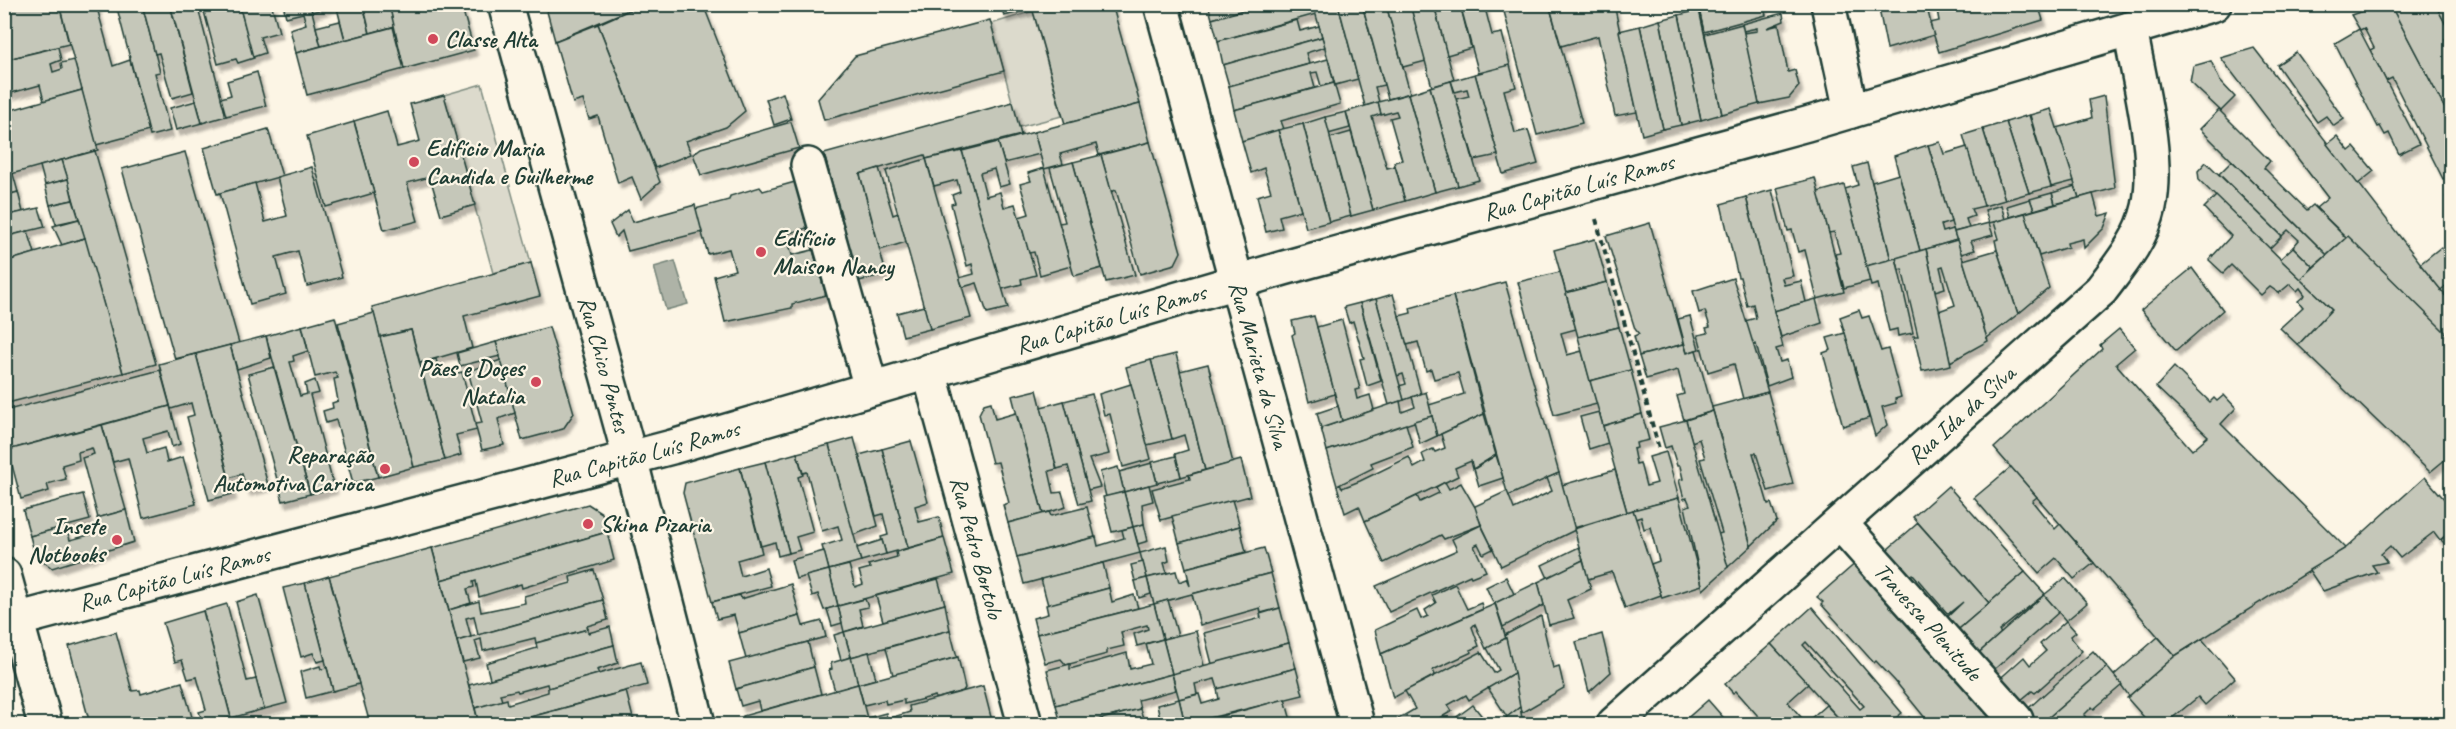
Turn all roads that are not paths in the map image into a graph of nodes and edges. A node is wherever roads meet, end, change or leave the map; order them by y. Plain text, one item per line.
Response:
1 (505, 4) edge
2 (1161, 4) edge
3 (1828, 4) edge
4 (2214, 4) edge
5 (2130, 29) junction
6 (1851, 111) junction
7 (808, 165) dead end
8 (1237, 281) junction
9 (929, 371) junction
10 (871, 388) junction
11 (630, 458) junction
12 (1840, 523) junction
13 (4, 575) edge
14 (11, 622) edge
15 (2016, 720) dead end
16 (45, 724) edge
17 (698, 724) edge
18 (1025, 724) edge
19 (1357, 724) edge
20 (1614, 724) edge

1 - 11 street, Rua Chico Pontes
2 - 8 street, Rua Marieta da Silva
3 - 6 street
4 - 5 street, Rua Capitão Luís Ramos
5 - 6 street, Rua Capitão Luís Ramos
5 - 12 street, Rua Ida da Silva
6 - 8 street, Rua Capitão Luís Ramos
7 - 10 street
8 - 9 street, Rua Capitão Luís Ramos
8 - 19 street, Rua Marieta da Silva
9 - 10 street, Rua Capitão Luís Ramos
9 - 18 street, Rua Pedro Bortolo
10 - 11 street, Rua Capitão Luís Ramos
11 - 14 street, Rua Capitão Luís Ramos
11 - 17 street, Rua Chico Pontes
12 - 15 street, Travessa Plenitude
12 - 20 street, Rua Ida da Silva
13 - 14 street
14 - 16 street

